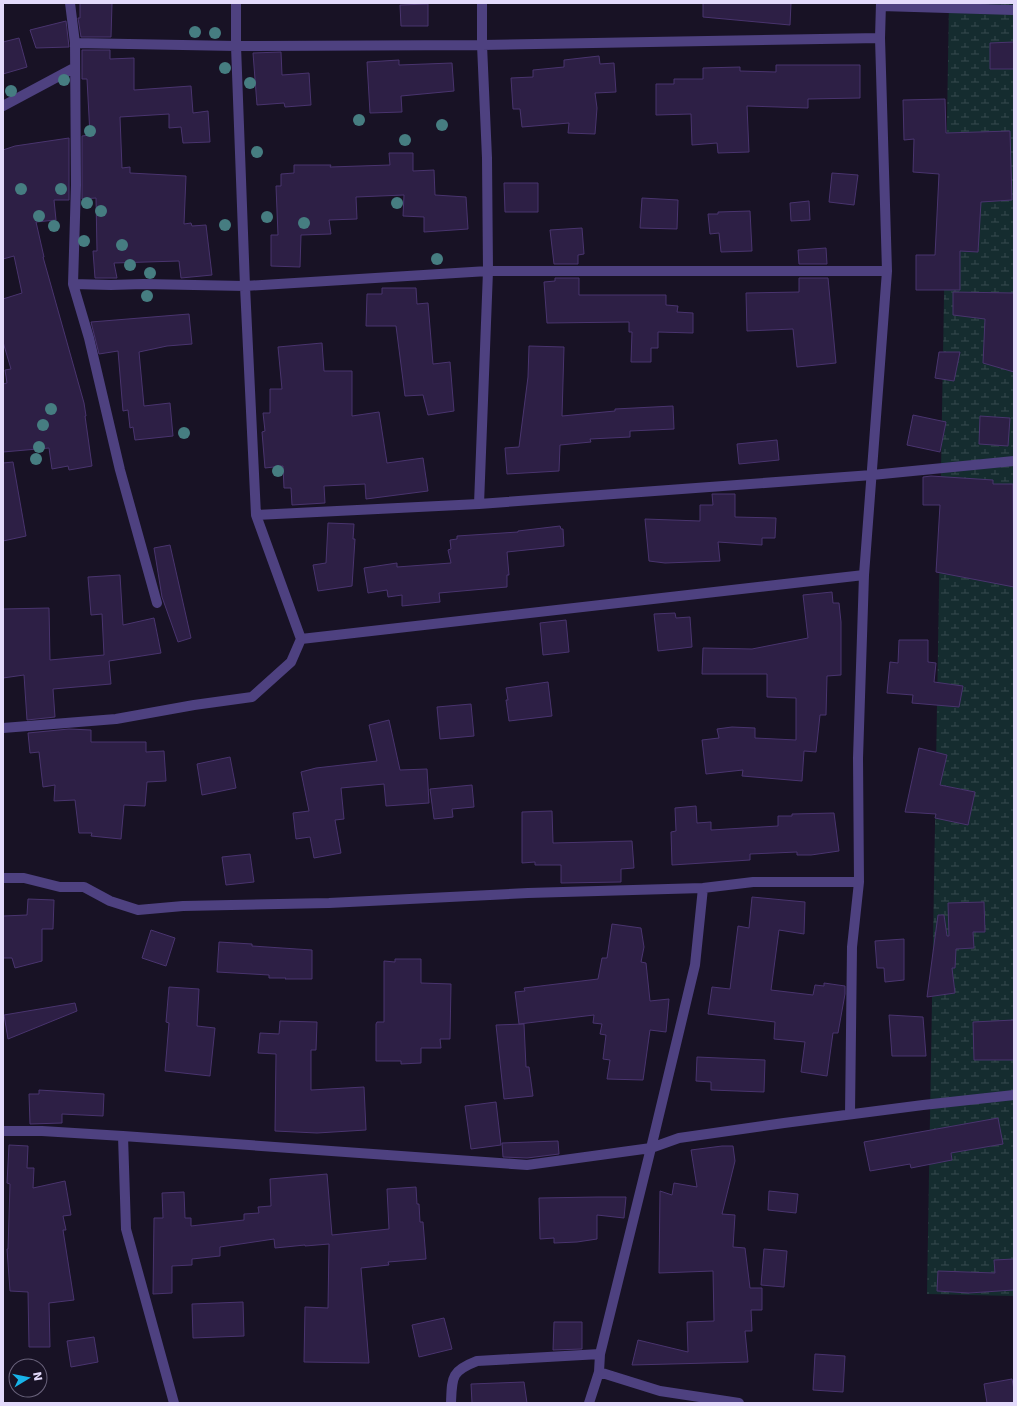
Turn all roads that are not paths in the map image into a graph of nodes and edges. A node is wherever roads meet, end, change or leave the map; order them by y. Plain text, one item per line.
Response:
1 (70, 3) edge
2 (236, 3) edge
3 (482, 3) edge
4 (881, 4) edge
5 (1014, 10) edge
6 (880, 38) junction
7 (75, 43) junction
8 (482, 45) junction
9 (236, 46) junction
10 (74, 68) junction
11 (3, 106) edge
12 (488, 271) junction
13 (887, 271) junction
14 (73, 284) junction
15 (246, 286) junction
16 (1014, 461) edge
17 (872, 474) junction
18 (479, 504) junction
19 (256, 515) junction
20 (864, 575) junction
21 (157, 603) dead end
22 (302, 639) junction
23 (3, 728) edge
24 (3, 878) edge
25 (859, 882) junction
26 (703, 888) junction
27 (1014, 1095) edge
28 (850, 1114) junction
29 (3, 1131) edge
30 (124, 1136) junction
31 (651, 1148) junction
32 (600, 1354) junction
33 (599, 1372) junction
34 (174, 1403) edge
35 (451, 1403) edge
36 (589, 1403) edge
37 (739, 1403) edge

1 - 7 street
2 - 9 street
3 - 8 street
4 - 5 street
4 - 6 street
6 - 8 street
6 - 13 street
7 - 9 street
7 - 10 street
8 - 9 street
8 - 12 street
9 - 15 street
10 - 11 street
10 - 14 street
12 - 13 street
12 - 15 street
12 - 18 street
13 - 17 street
14 - 15 street
14 - 21 street
15 - 19 street
16 - 17 street
17 - 18 street
17 - 20 street
18 - 19 street
19 - 22 street
20 - 22 street
20 - 25 street
22 - 23 street
24 - 26 street
25 - 26 street
25 - 28 street
26 - 31 street
27 - 28 street
28 - 31 street
29 - 30 street
30 - 31 street
30 - 34 street
31 - 32 street
32 - 33 street
32 - 35 street
33 - 36 street
33 - 37 street

